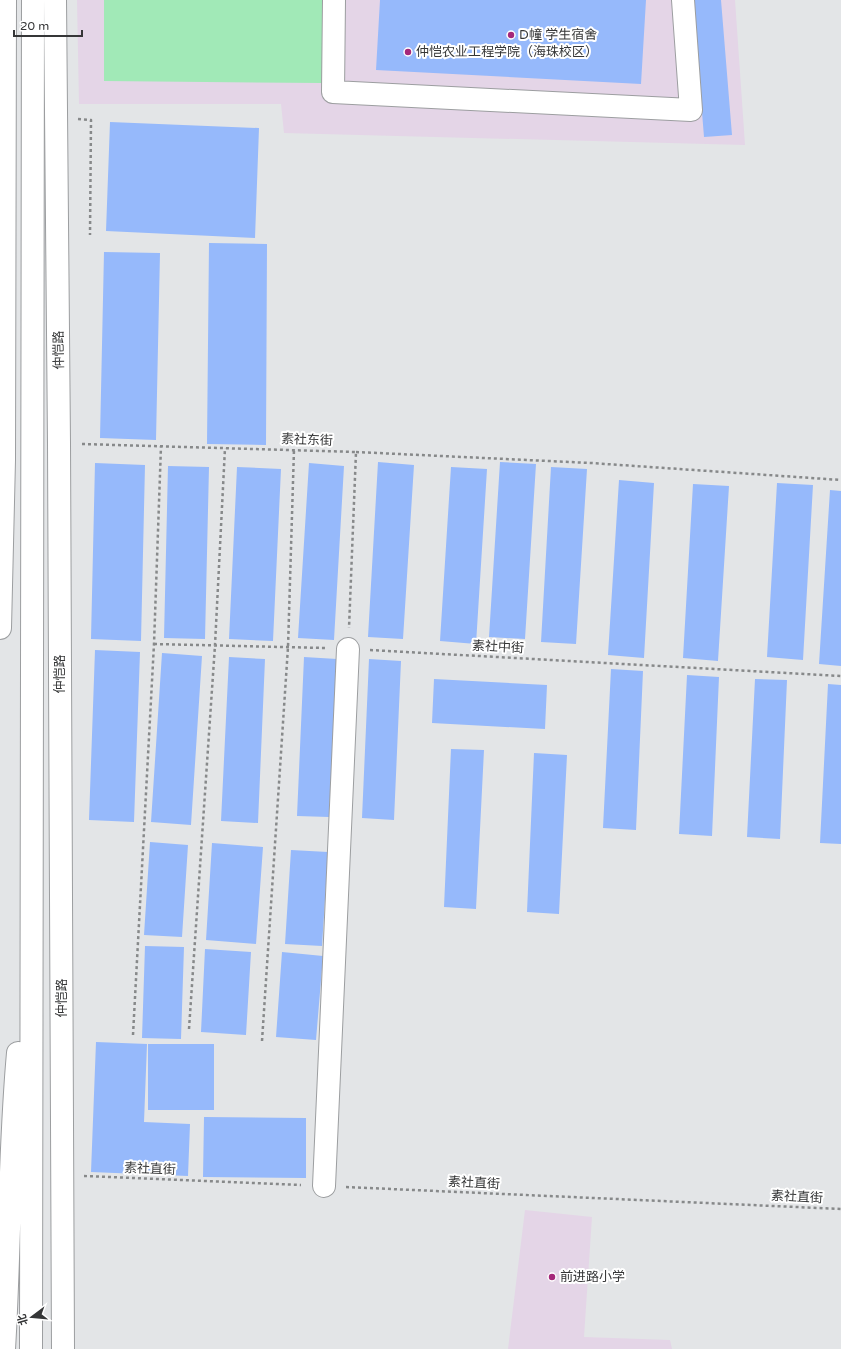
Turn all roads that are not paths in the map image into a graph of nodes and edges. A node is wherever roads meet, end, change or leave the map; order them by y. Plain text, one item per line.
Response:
1 (5, 0) edge
2 (34, 0) edge
3 (56, 0) edge
4 (334, 0) edge
5 (682, 0) edge
6 (3, 82) edge
7 (2, 460) edge
8 (0, 628) edge
9 (348, 649) road end
10 (31, 923) junction
11 (324, 1186) road end
12 (4, 1349) edge
13 (31, 1349) edge
14 (63, 1349) edge

1 - 6 main road
2 - 10 main road
3 - 14 main road, 仲恺路
4 - 5 main road
6 - 7 main road
7 - 8 main road
9 - 11 main road
10 - 12 main road
10 - 13 main road

